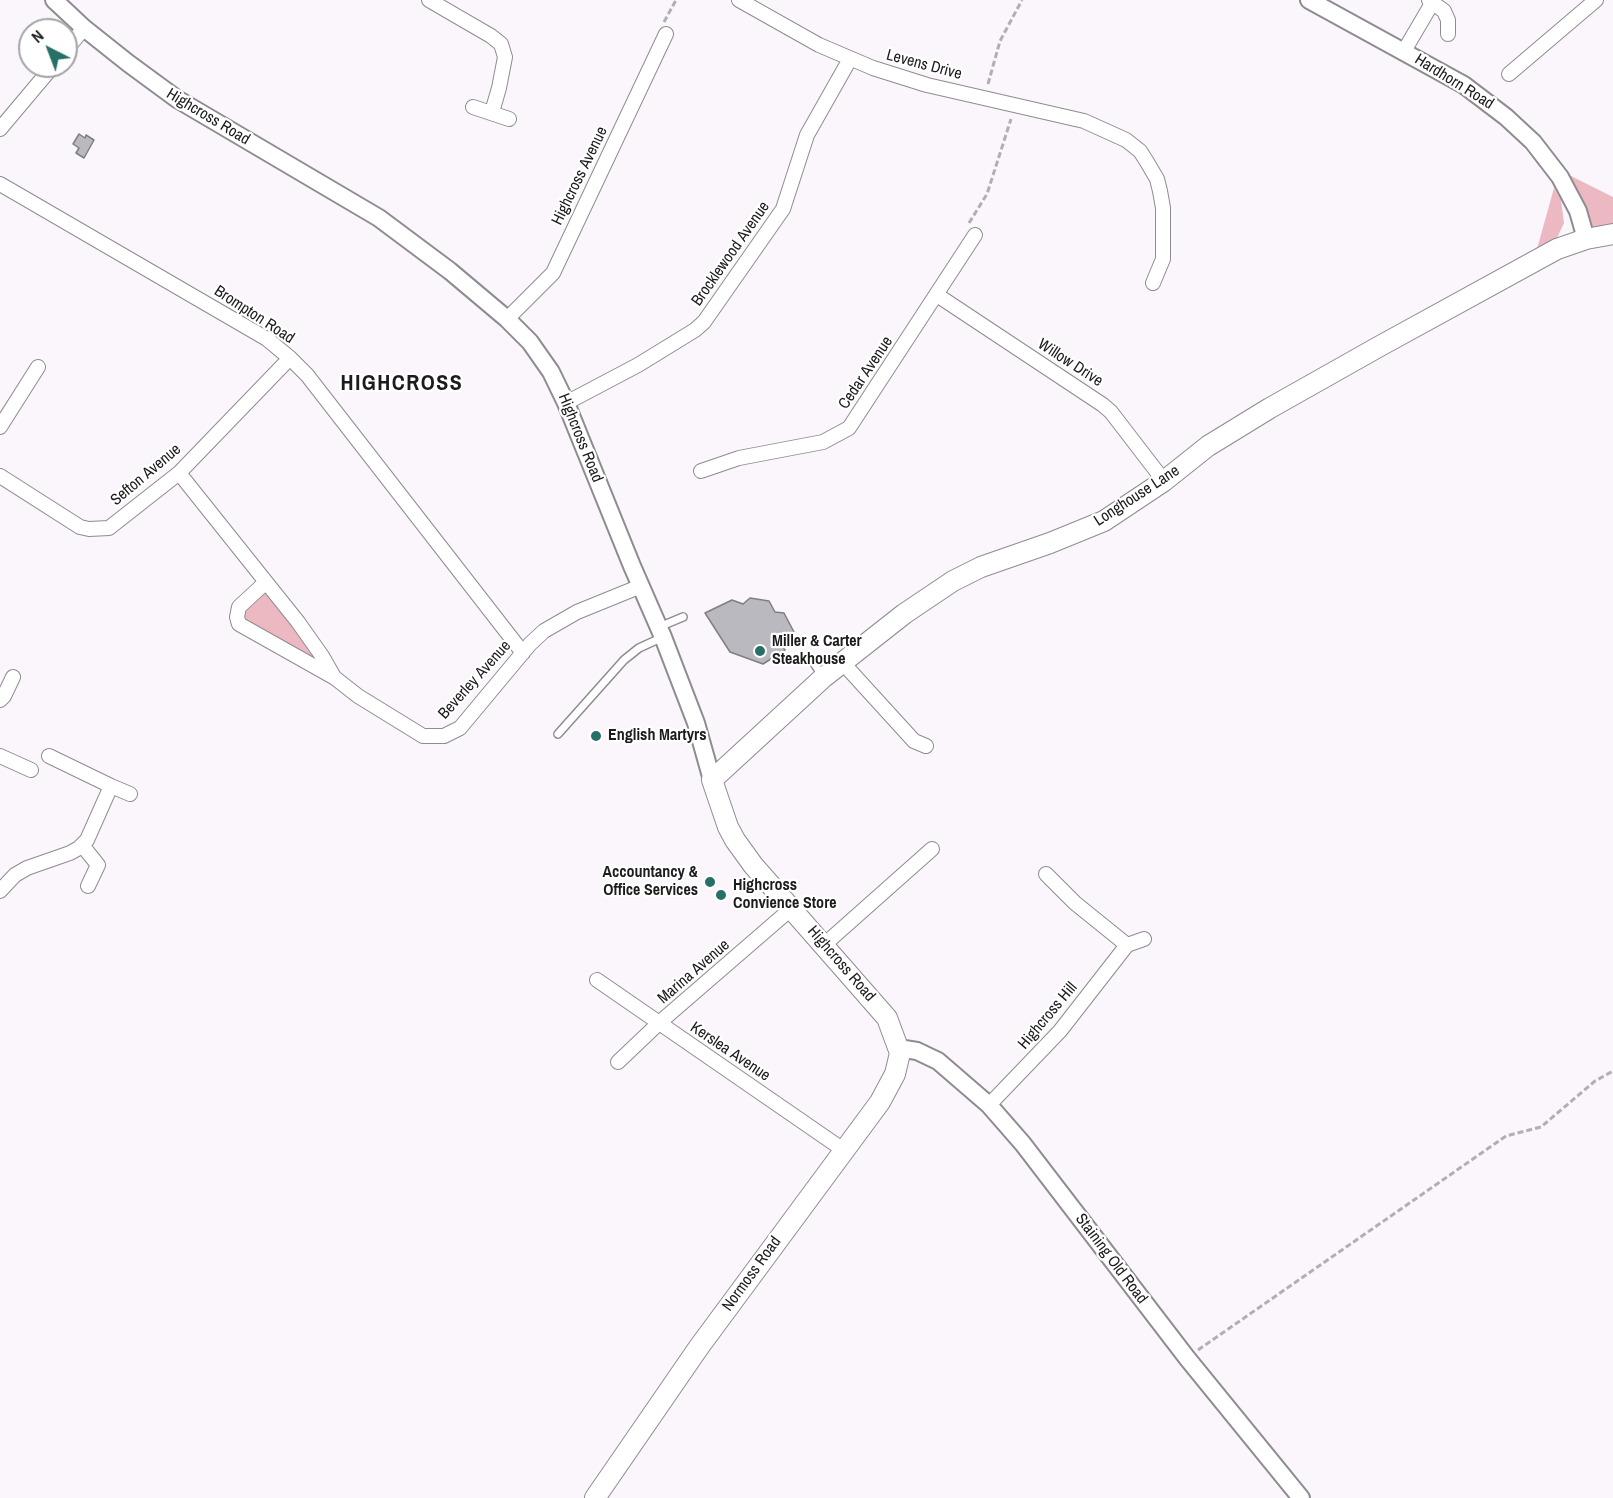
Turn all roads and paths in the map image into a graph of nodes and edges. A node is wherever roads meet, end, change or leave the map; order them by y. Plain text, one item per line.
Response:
1 (54, 0) edge
2 (429, 0) edge
3 (675, 0) edge
4 (739, 0) edge
5 (1022, 0) edge
6 (1309, 0) edge
7 (1596, 0) edge
8 (1432, 1) edge
9 (84, 28) junction
10 (666, 34) joint
11 (1448, 34) dead end
12 (78, 35) edge
13 (1404, 51) junction
14 (850, 59) junction
15 (1509, 74) dead end
16 (43, 78) edge
17 (984, 98) junction
18 (1015, 105) junction
19 (473, 106) dead end
20 (492, 112) junction
21 (509, 119) dead end
22 (0, 129) edge
23 (0, 184) edge
24 (1613, 234) edge
25 (975, 235) joint
26 (1586, 239) junction
27 (1154, 283) dead end
28 (937, 296) junction
29 (507, 319) junction
30 (290, 358) junction
31 (38, 366) dead end
32 (567, 403) junction
33 (0, 427) edge
34 (700, 471) dead end
35 (179, 473) junction
36 (0, 476) edge
37 (1164, 481) junction
38 (266, 582) junction
39 (641, 586) junction
40 (683, 617) dead end
41 (661, 632) junction
42 (523, 653) junction
43 (842, 662) junction
44 (13, 677) dead end
45 (335, 678) junction
46 (0, 700) edge
47 (558, 734) dead end
48 (926, 746) dead end
49 (0, 756) edge
50 (49, 756) dead end
51 (31, 770) dead end
52 (712, 780) junction
53 (111, 786) junction
54 (130, 794) dead end
55 (82, 845) junction
56 (932, 849) dead end
57 (1046, 874) dead end
58 (88, 886) dead end
59 (0, 891) edge
60 (792, 908) junction
61 (1144, 939) dead end
62 (825, 944) junction
63 (1127, 945) junction
64 (597, 980) dead end
65 (660, 1023) junction
66 (898, 1048) junction
67 (618, 1062) dead end
68 (1613, 1071) edge
69 (989, 1105) junction
70 (845, 1151) junction
71 (1186, 1358) junction
72 (595, 1498) edge
73 (1301, 1498) edge

1 - 9 street, Highcross Road
2 - 20 street
3 - 10 path
4 - 14 street, Levens Drive
5 - 17 path
6 - 13 street, Hardhorn Road
7 - 15 street
8 - 11 street
8 - 13 street
9 - 12 street
9 - 29 street, Highcross Road
10 - 29 street, Highcross Avenue
13 - 26 street, Hardhorn Road
14 - 17 street, Levens Drive
14 - 32 street, Brocklewood Avenue
16 - 22 street
17 - 18 street, Levens Drive
18 - 25 path
18 - 27 street, Levens Drive
19 - 20 street
20 - 21 street
23 - 30 street, Brompton Road
24 - 26 main road
25 - 28 street, Cedar Avenue
26 - 37 main road, Longhouse Lane
28 - 34 street, Cedar Avenue
28 - 37 street, Willow Drive
29 - 32 street, Highcross Road
30 - 35 street, Sefton Avenue
30 - 42 street, Brompton Road
31 - 33 street
32 - 39 street, Highcross Road
35 - 36 street, Sefton Avenue
35 - 38 street, Beverley Avenue
37 - 43 main road, Longhouse Lane
38 - 45 street, Beverley Avenue
38 - 45 street, Beverley Avenue
39 - 41 street, Highcross Road
39 - 42 street, Beverley Avenue
40 - 41 lane
41 - 47 lane
41 - 52 street, Highcross Road
42 - 45 street, Beverley Avenue
43 - 48 street
43 - 52 main road, Longhouse Lane
44 - 46 street
49 - 51 street
50 - 53 street
52 - 60 main road, Highcross Road
53 - 54 street
53 - 55 street
55 - 58 street
55 - 59 street
56 - 62 street
57 - 63 street
60 - 62 main road, Highcross Road
60 - 65 street, Marina Avenue
61 - 63 street
62 - 66 main road, Highcross Road
63 - 69 street, Highcross Hill
64 - 65 street, Kerslea Avenue
65 - 67 street, Marina Avenue
65 - 70 street, Kerslea Avenue
66 - 69 street, Staining Old Road
66 - 70 main road, Normoss Road
68 - 71 path
69 - 71 street, Staining Old Road
70 - 72 main road, Normoss Road
71 - 73 street, Staining Old Road

